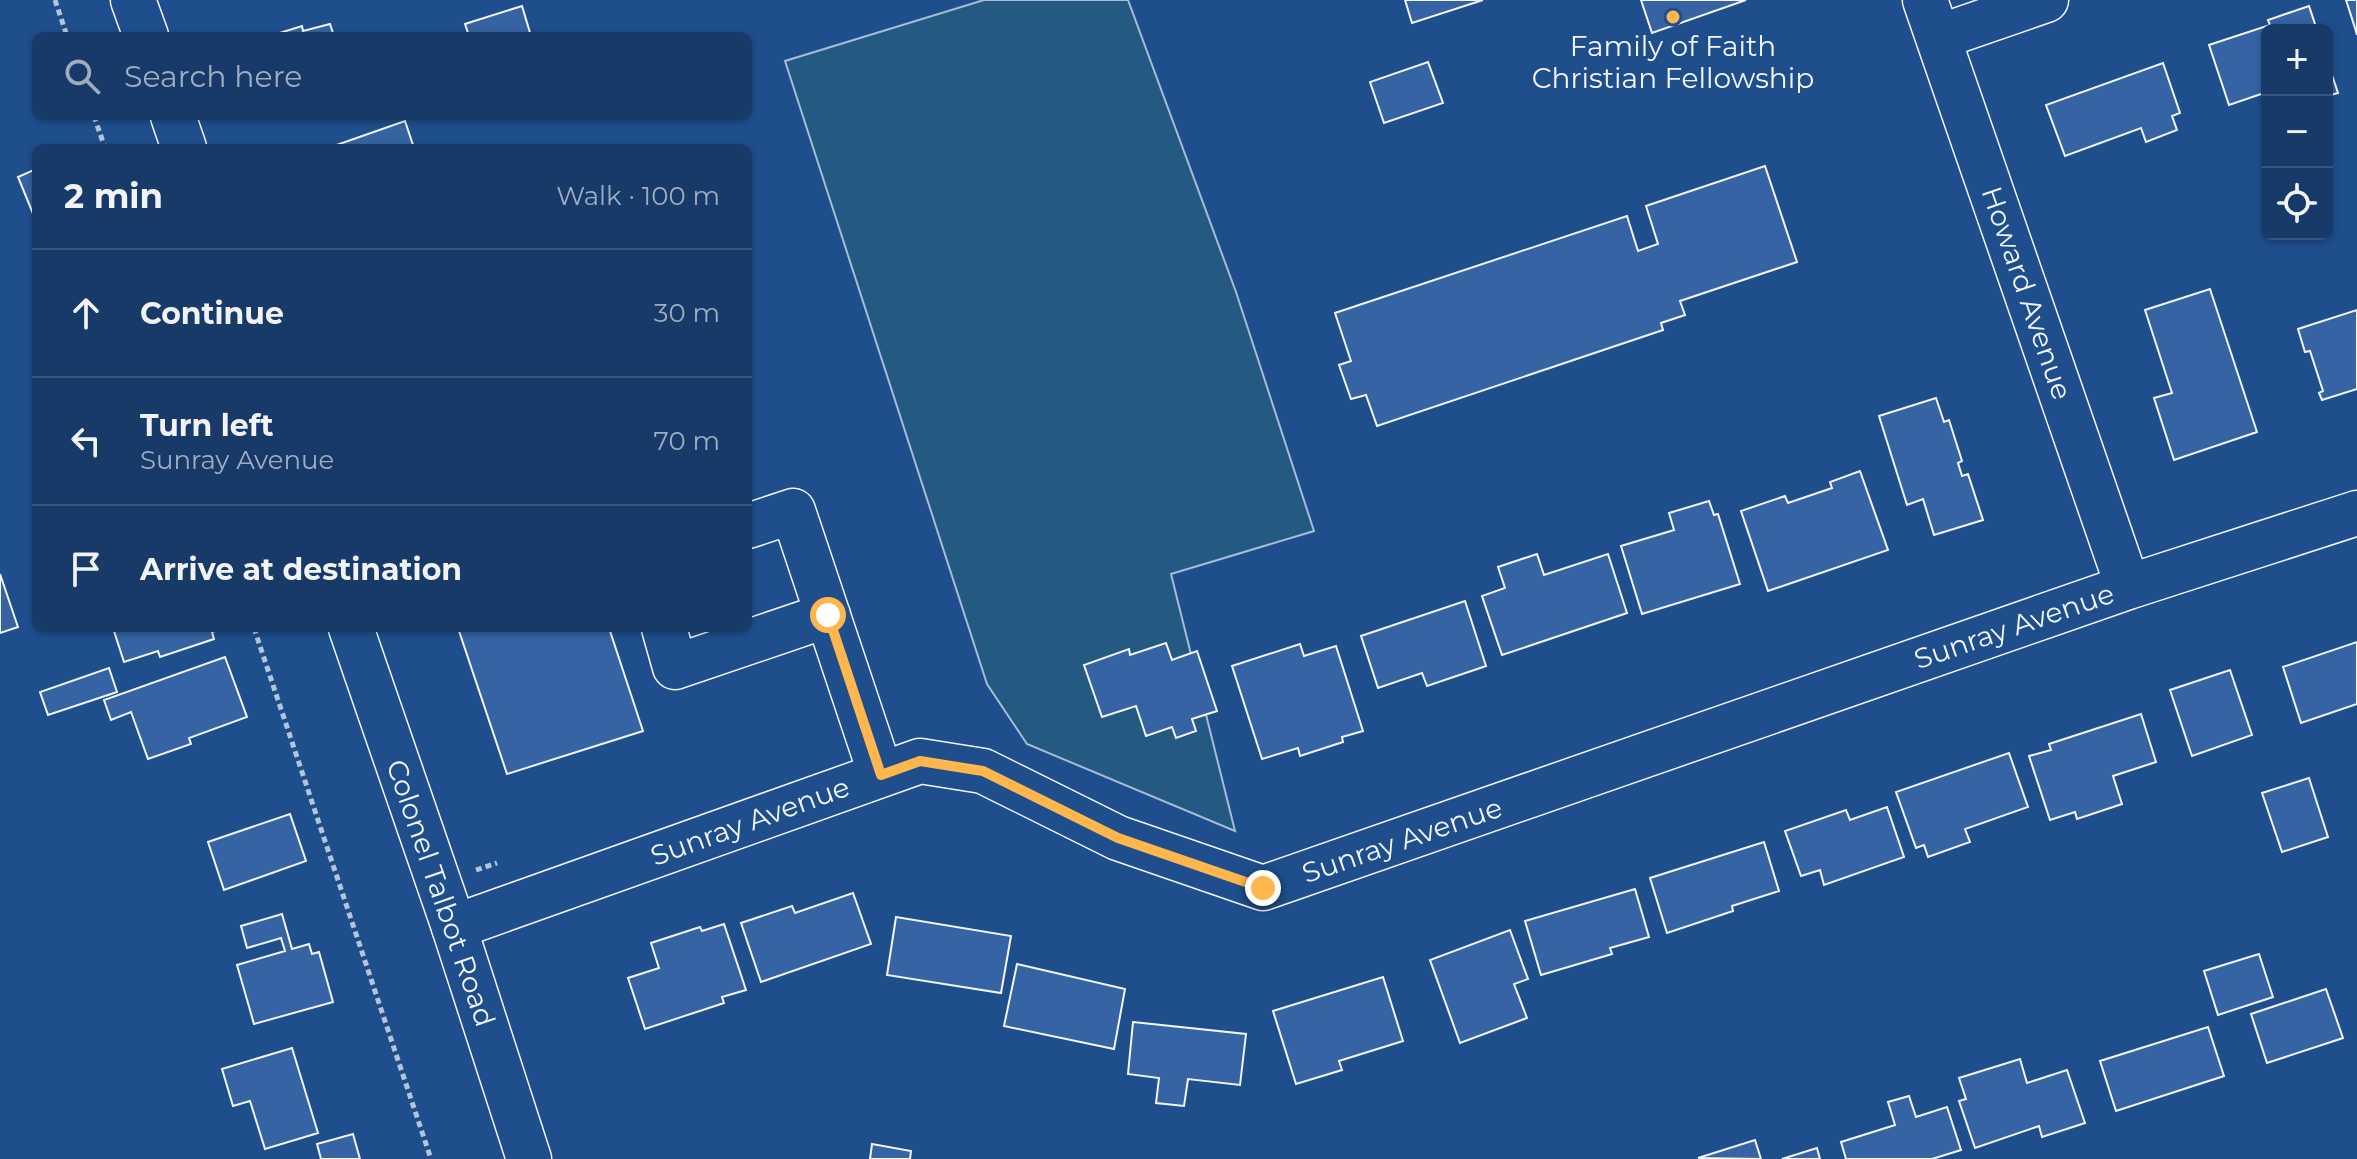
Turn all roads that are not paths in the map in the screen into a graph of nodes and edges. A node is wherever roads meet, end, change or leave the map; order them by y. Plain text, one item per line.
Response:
1 (133, 0) edge
2 (2046, 0) edge
3 (1932, 19) edge
4 (145, 32) edge
5 (174, 120) edge
6 (183, 144) edge
7 (2357, 513) edge
8 (752, 525) edge
9 (2128, 587) junction
10 (828, 615) junction
11 (352, 632) edge
12 (665, 632) edge
13 (881, 775) junction
14 (454, 927) junction
15 (529, 1159) edge

1 - 4 street
2 - 3 street
3 - 9 street, Howard Avenue
5 - 6 street
7 - 9 street, Sunray Avenue
8 - 10 street
9 - 13 street, Sunray Avenue
10 - 12 street
10 - 13 street
11 - 14 street, Colonel Talbot Road
13 - 14 street, Sunray Avenue
14 - 15 street, Colonel Talbot Road

